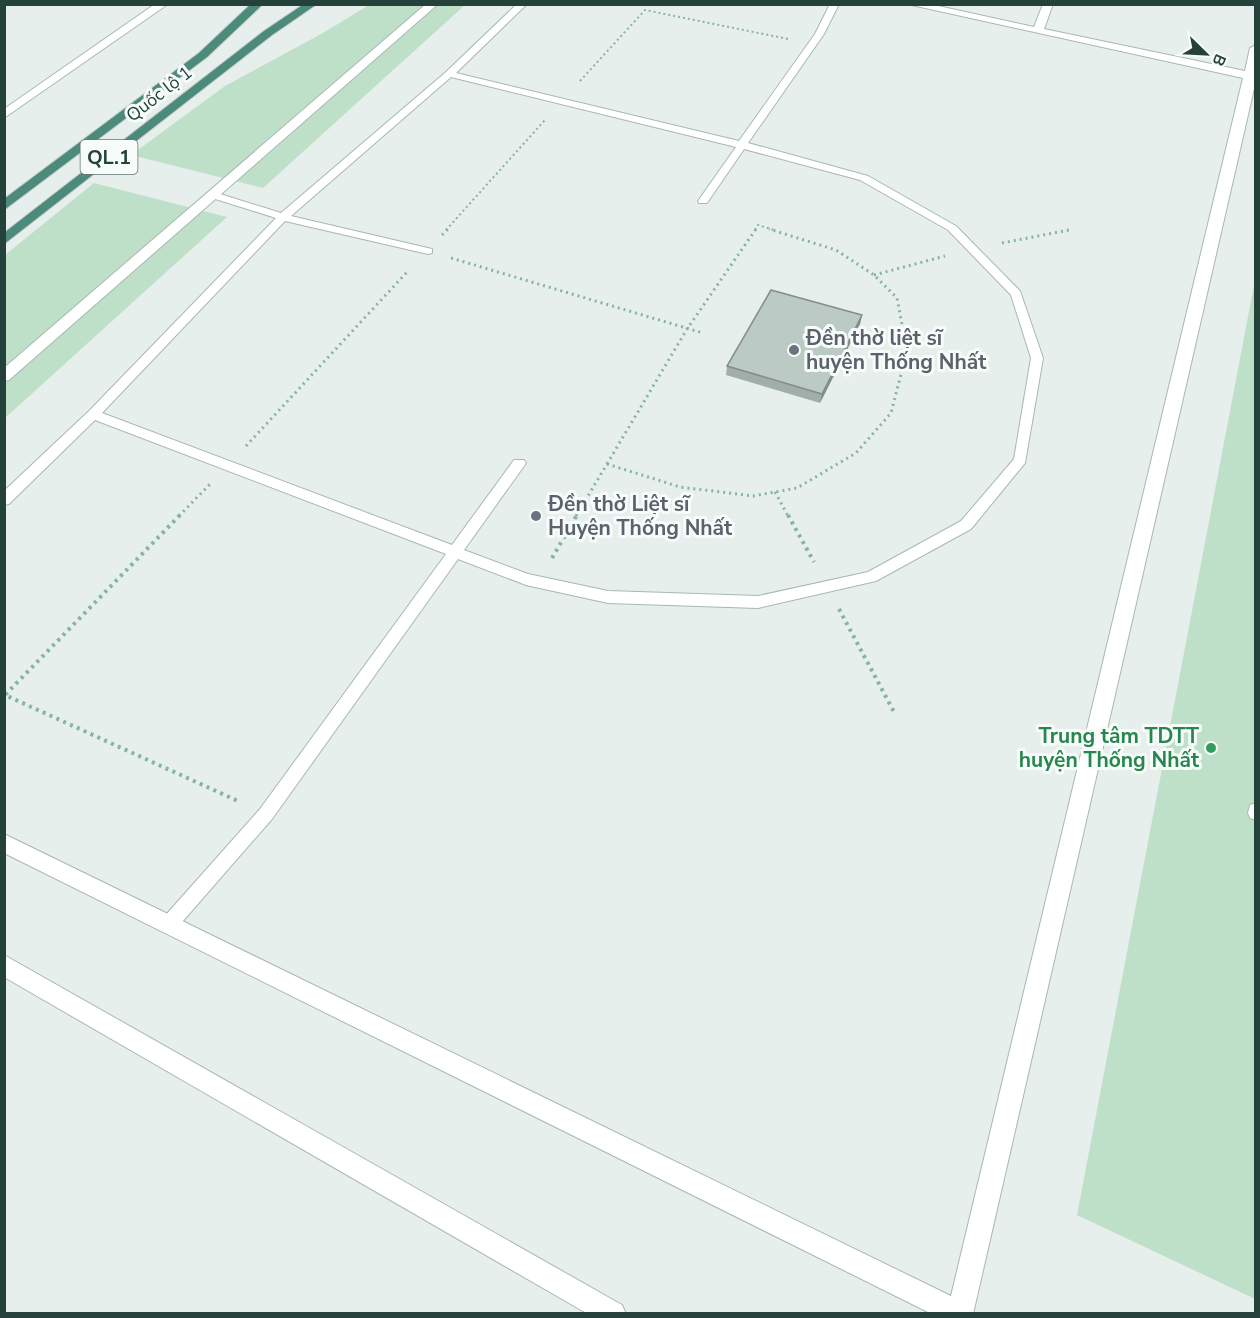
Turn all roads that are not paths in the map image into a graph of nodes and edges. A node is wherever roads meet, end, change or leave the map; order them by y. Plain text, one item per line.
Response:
1 (163, 4) edge
2 (258, 4) edge
3 (271, 4) edge
4 (304, 4) edge
5 (312, 4) edge
6 (433, 4) edge
7 (523, 4) edge
8 (835, 4) edge
9 (912, 4) edge
10 (1048, 4) edge
11 (1038, 31) junction
12 (268, 33) junction
13 (1256, 48) edge
14 (203, 55) junction
15 (449, 74) junction
16 (1252, 76) edge
17 (4, 115) edge
18 (740, 145) junction
19 (213, 195) junction
20 (703, 201) dead end
21 (4, 206) edge
22 (284, 217) junction
23 (4, 240) edge
24 (428, 251) road end
25 (4, 376) edge
26 (93, 414) junction
27 (519, 463) dead end
28 (4, 500) edge
29 (456, 551) junction
30 (4, 843) edge
31 (170, 923) junction
32 (4, 964) edge
33 (960, 1313) edge
34 (613, 1314) edge

1 - 17 street
2 - 14 highway, Quốc lộ 1 / QL.1
3 - 14 highway, QL.1
4 - 12 highway, QL.1
5 - 12 highway, Quốc lộ 1 / QL.1
6 - 19 street
7 - 15 lane
8 - 18 lane
9 - 11 street
10 - 11 street
11 - 16 street
12 - 23 highway, Quốc lộ 1 / QL.1
13 - 16 street
14 - 21 highway, Quốc lộ 1 / QL.1
15 - 18 lane
15 - 22 lane
16 - 33 street
18 - 20 lane
18 - 29 lane
19 - 22 lane
19 - 25 street
22 - 24 lane
22 - 26 lane
26 - 28 lane
26 - 29 lane
27 - 29 lane
29 - 31 lane
30 - 31 street
31 - 33 street
32 - 34 street

